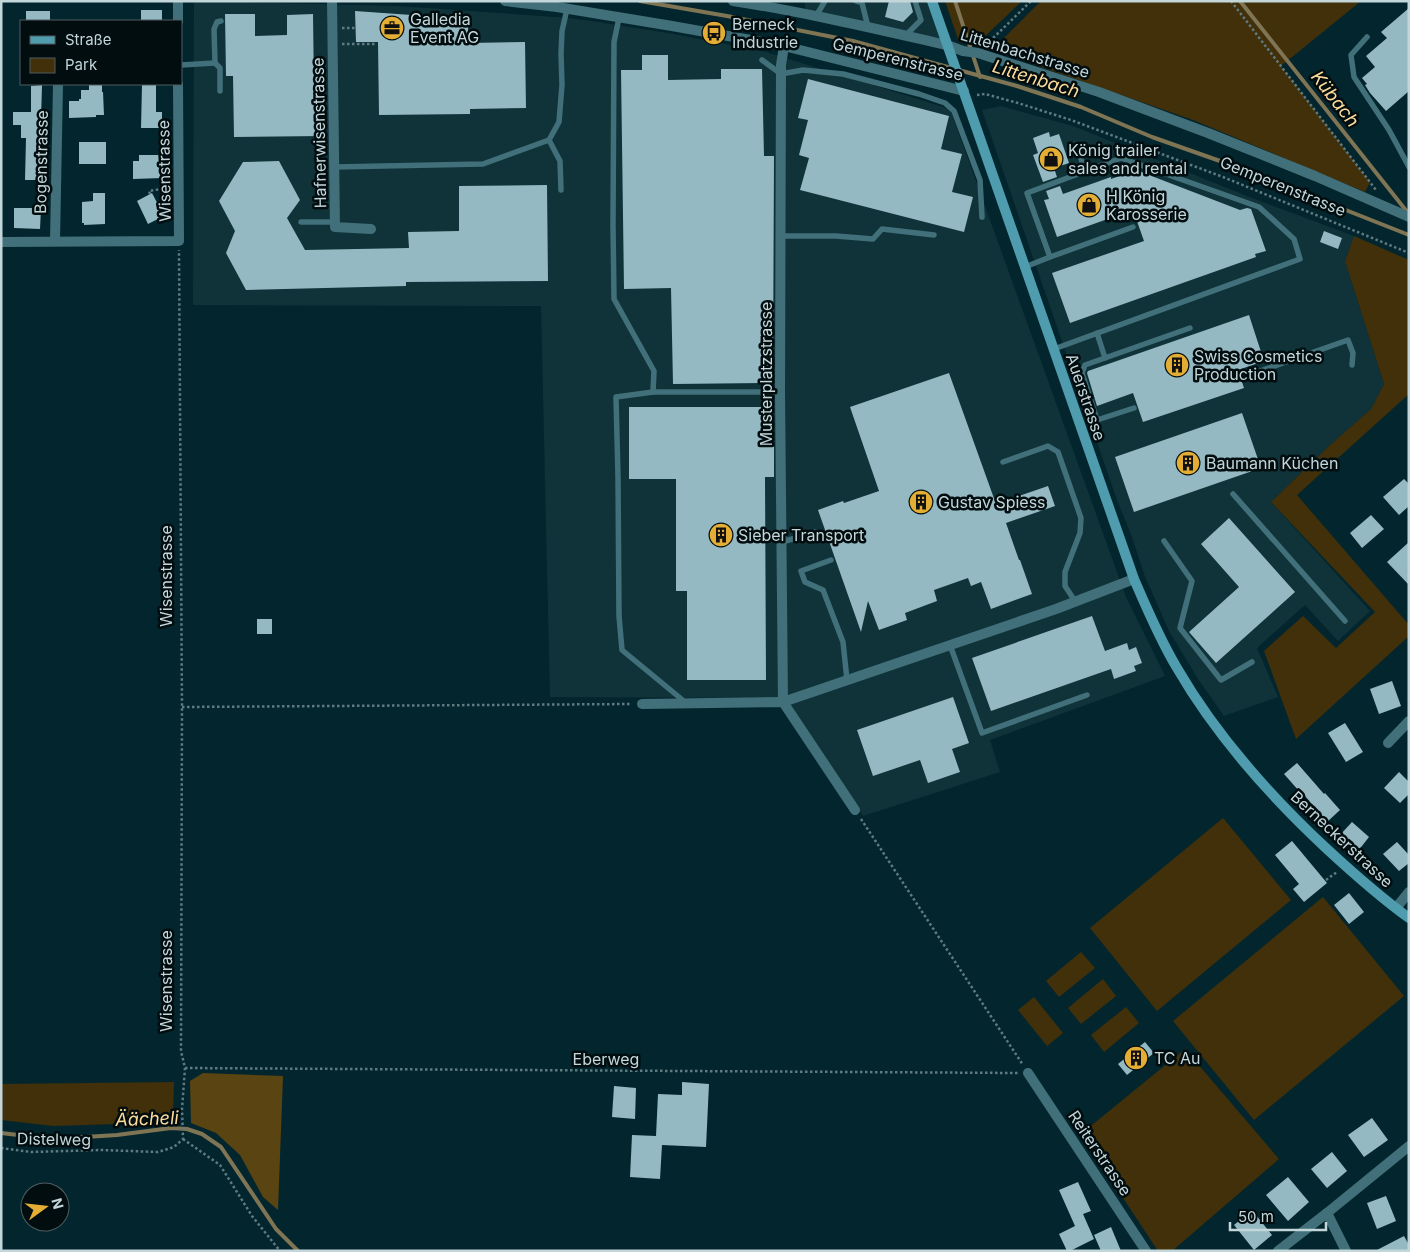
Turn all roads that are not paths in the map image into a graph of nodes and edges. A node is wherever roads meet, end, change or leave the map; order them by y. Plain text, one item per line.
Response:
1 (178, 1) edge
2 (332, 1) edge
3 (505, 1) edge
4 (733, 1) edge
5 (825, 1) edge
6 (856, 1) edge
7 (915, 1) edge
8 (932, 1) edge
9 (566, 9) junction
10 (816, 16) junction
11 (619, 18) junction
12 (178, 20) edge
13 (221, 21) dead end
14 (868, 27) junction
15 (905, 36) junction
16 (1367, 37) dead end
17 (947, 45) junction
18 (784, 46) junction
19 (762, 60) dead end
20 (215, 63) junction
21 (182, 65) edge
22 (781, 74) junction
23 (58, 85) edge
24 (178, 85) edge
25 (220, 91) dead end
26 (964, 91) junction
27 (549, 140) junction
28 (1076, 144) dead end
29 (989, 164) junction
30 (334, 167) junction
31 (1409, 167) edge
32 (976, 168) junction
33 (1085, 171) junction
34 (561, 190) dead end
35 (1400, 213) edge
36 (982, 217) dead end
37 (301, 222) dead end
38 (335, 222) junction
39 (1133, 227) dead end
40 (372, 229) dead end
41 (934, 235) dead end
42 (780, 236) junction
43 (55, 241) junction
44 (1, 242) edge
45 (1050, 257) junction
46 (1024, 267) junction
47 (1190, 328) dead end
48 (1097, 334) junction
49 (1054, 349) junction
50 (1105, 358) junction
51 (1352, 365) dead end
52 (1246, 376) dead end
53 (653, 392) junction
54 (780, 392) junction
55 (1134, 408) dead end
56 (1004, 462) dead end
57 (1233, 494) dead end
58 (816, 532) dead end
59 (1164, 541) dead end
60 (782, 542) junction
61 (831, 560) dead end
62 (1134, 579) junction
63 (1075, 601) junction
64 (1345, 621) dead end
65 (950, 645) junction
66 (1252, 662) dead end
67 (846, 680) junction
68 (1087, 695) dead end
69 (783, 702) junction
70 (686, 703) junction
71 (642, 704) road end
72 (1409, 722) edge
73 (1388, 743) dead end
74 (1258, 779) joint
75 (855, 810) road end
76 (1409, 892) edge
77 (1396, 908) junction
78 (1409, 918) edge
79 (1028, 1073) road end
80 (1409, 1146) edge
81 (1327, 1213) junction
82 (1146, 1251) edge
83 (1278, 1251) edge
84 (1346, 1251) edge

1 - 12 street
2 - 30 street, Hafnerwisenstrasse
3 - 9 street, Gemperenstrasse
4 - 10 street, Littenbachstrasse
5 - 10 lane
6 - 14 lane
7 - 15 lane
8 - 17 main road, Auerstrasse
9 - 11 street, Gemperenstrasse
9 - 27 lane
10 - 14 street, Littenbachstrasse
11 - 18 street, Gemperenstrasse
11 - 53 lane
13 - 20 lane
14 - 15 street, Littenbachstrasse
15 - 17 street, Littenbachstrasse
16 - 31 lane
17 - 26 main road, Auerstrasse
17 - 35 street, Littenbachstrasse
18 - 22 street, Musterplatzstrasse
18 - 26 street, Gemperenstrasse
19 - 22 lane
20 - 21 lane
20 - 25 lane
22 - 32 lane
22 - 42 street, Musterplatzstrasse
23 - 43 street, Bogenstrasse
24 - 43 street, Wisenstrasse
26 - 29 main road, Auerstrasse
27 - 30 lane
27 - 34 lane
28 - 33 lane
29 - 32 lane
29 - 46 main road, Auerstrasse
30 - 38 street, Hafnerwisenstrasse
32 - 36 lane
33 - 45 lane
33 - 48 lane
37 - 38 lane
38 - 40 street, Hafnerwisenstrasse
39 - 45 lane
41 - 42 lane
42 - 54 street, Musterplatzstrasse
43 - 44 street
45 - 46 lane
46 - 49 main road, Auerstrasse
47 - 50 lane
48 - 49 lane
48 - 50 lane
49 - 62 main road, Auerstrasse
50 - 55 lane
51 - 52 lane
53 - 54 lane
53 - 70 lane
54 - 60 street, Musterplatzstrasse
56 - 63 lane
57 - 64 lane
58 - 60 lane
59 - 66 lane
60 - 69 street, Musterplatzstrasse
61 - 67 lane
62 - 63 street
62 - 74 main road, Auerstrasse
63 - 65 street
65 - 67 street
65 - 68 lane
67 - 69 street
69 - 70 street
69 - 75 street
70 - 71 street
72 - 73 street
74 - 77 main road, Berneckerstrasse
76 - 77 street
77 - 78 main road, Berneckerstrasse
79 - 82 street, Reiterstrasse
80 - 81 street
81 - 83 street
81 - 84 street

